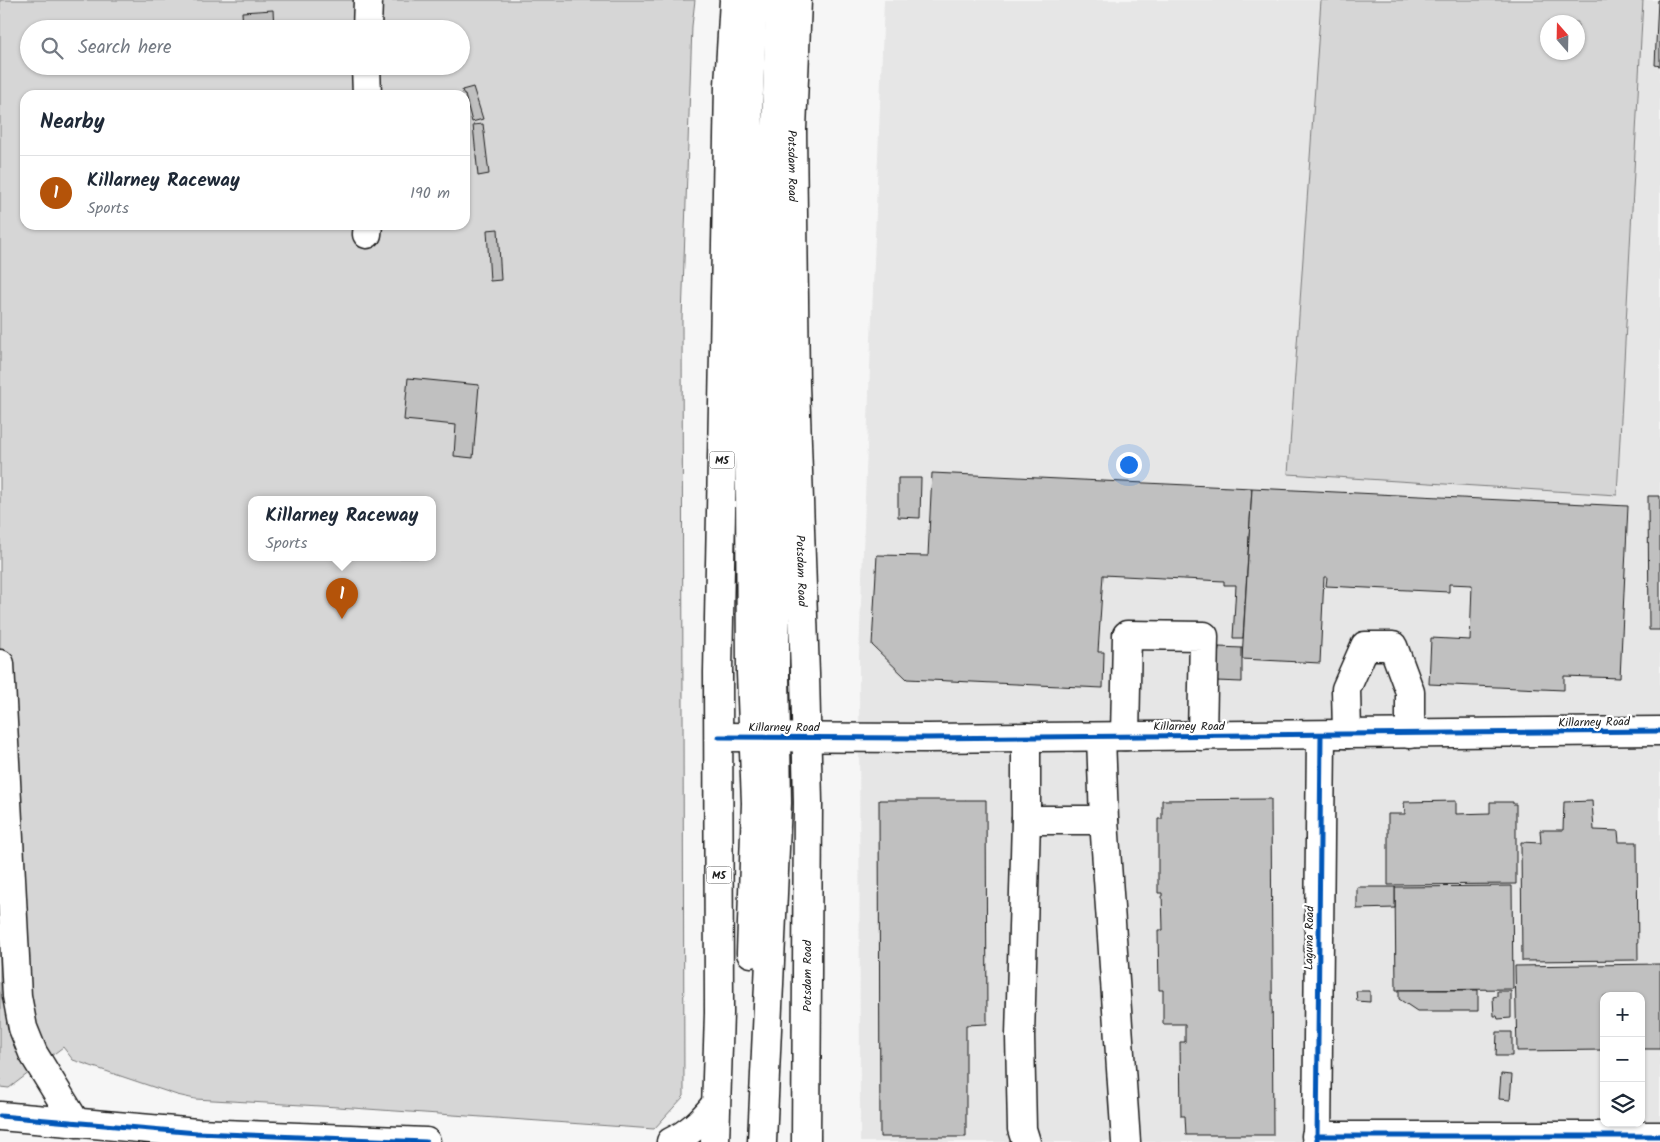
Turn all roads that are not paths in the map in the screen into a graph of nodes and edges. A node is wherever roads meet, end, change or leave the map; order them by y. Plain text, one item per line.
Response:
1 (368, 0) edge
2 (734, 0) edge
3 (752, 0) edge
4 (780, 0) edge
5 (797, 0) edge
6 (367, 20) edge
7 (366, 75) edge
8 (367, 90) edge
9 (0, 664) edge
10 (1660, 732) edge
11 (1334, 734) junction
12 (1410, 734) junction
13 (1113, 736) junction
14 (1202, 736) junction
15 (719, 737) junction
16 (806, 737) junction
17 (1026, 737) junction
18 (764, 738) junction
19 (1026, 820) junction
20 (1104, 820) junction
21 (715, 1105) junction
22 (0, 1116) edge
23 (76, 1124) junction
24 (1660, 1136) edge
25 (197, 1138) edge
26 (1316, 1139) edge
27 (426, 1142) edge
28 (671, 1142) edge
29 (715, 1142) edge
30 (746, 1142) edge
31 (762, 1142) edge
32 (806, 1142) edge
33 (1026, 1142) edge
34 (1126, 1142) edge

1 - 6 main road
2 - 15 main road, M5
3 - 18 main road
4 - 18 main road
5 - 16 main road, Potsdam Road
7 - 8 main road
9 - 23 main road
10 - 12 main road, Killarney Road
11 - 12 main road, Killarney Road
11 - 12 main road, Laguna Road
11 - 14 main road, Killarney Road
11 - 26 main road, Laguna Road
13 - 14 main road, Killarney Road
13 - 14 main road
13 - 17 main road, Killarney Road
13 - 20 main road
15 - 18 main road, Killarney Road
15 - 21 main road, M5
16 - 17 main road, Killarney Road
16 - 18 main road, Killarney Road
16 - 32 main road, Potsdam Road
17 - 19 main road
18 - 30 main road
18 - 31 main road
19 - 20 main road
19 - 33 main road
20 - 34 main road
21 - 28 main road
21 - 29 main road, M5
22 - 23 main road
23 - 25 main road
24 - 26 main road
25 - 27 main road

